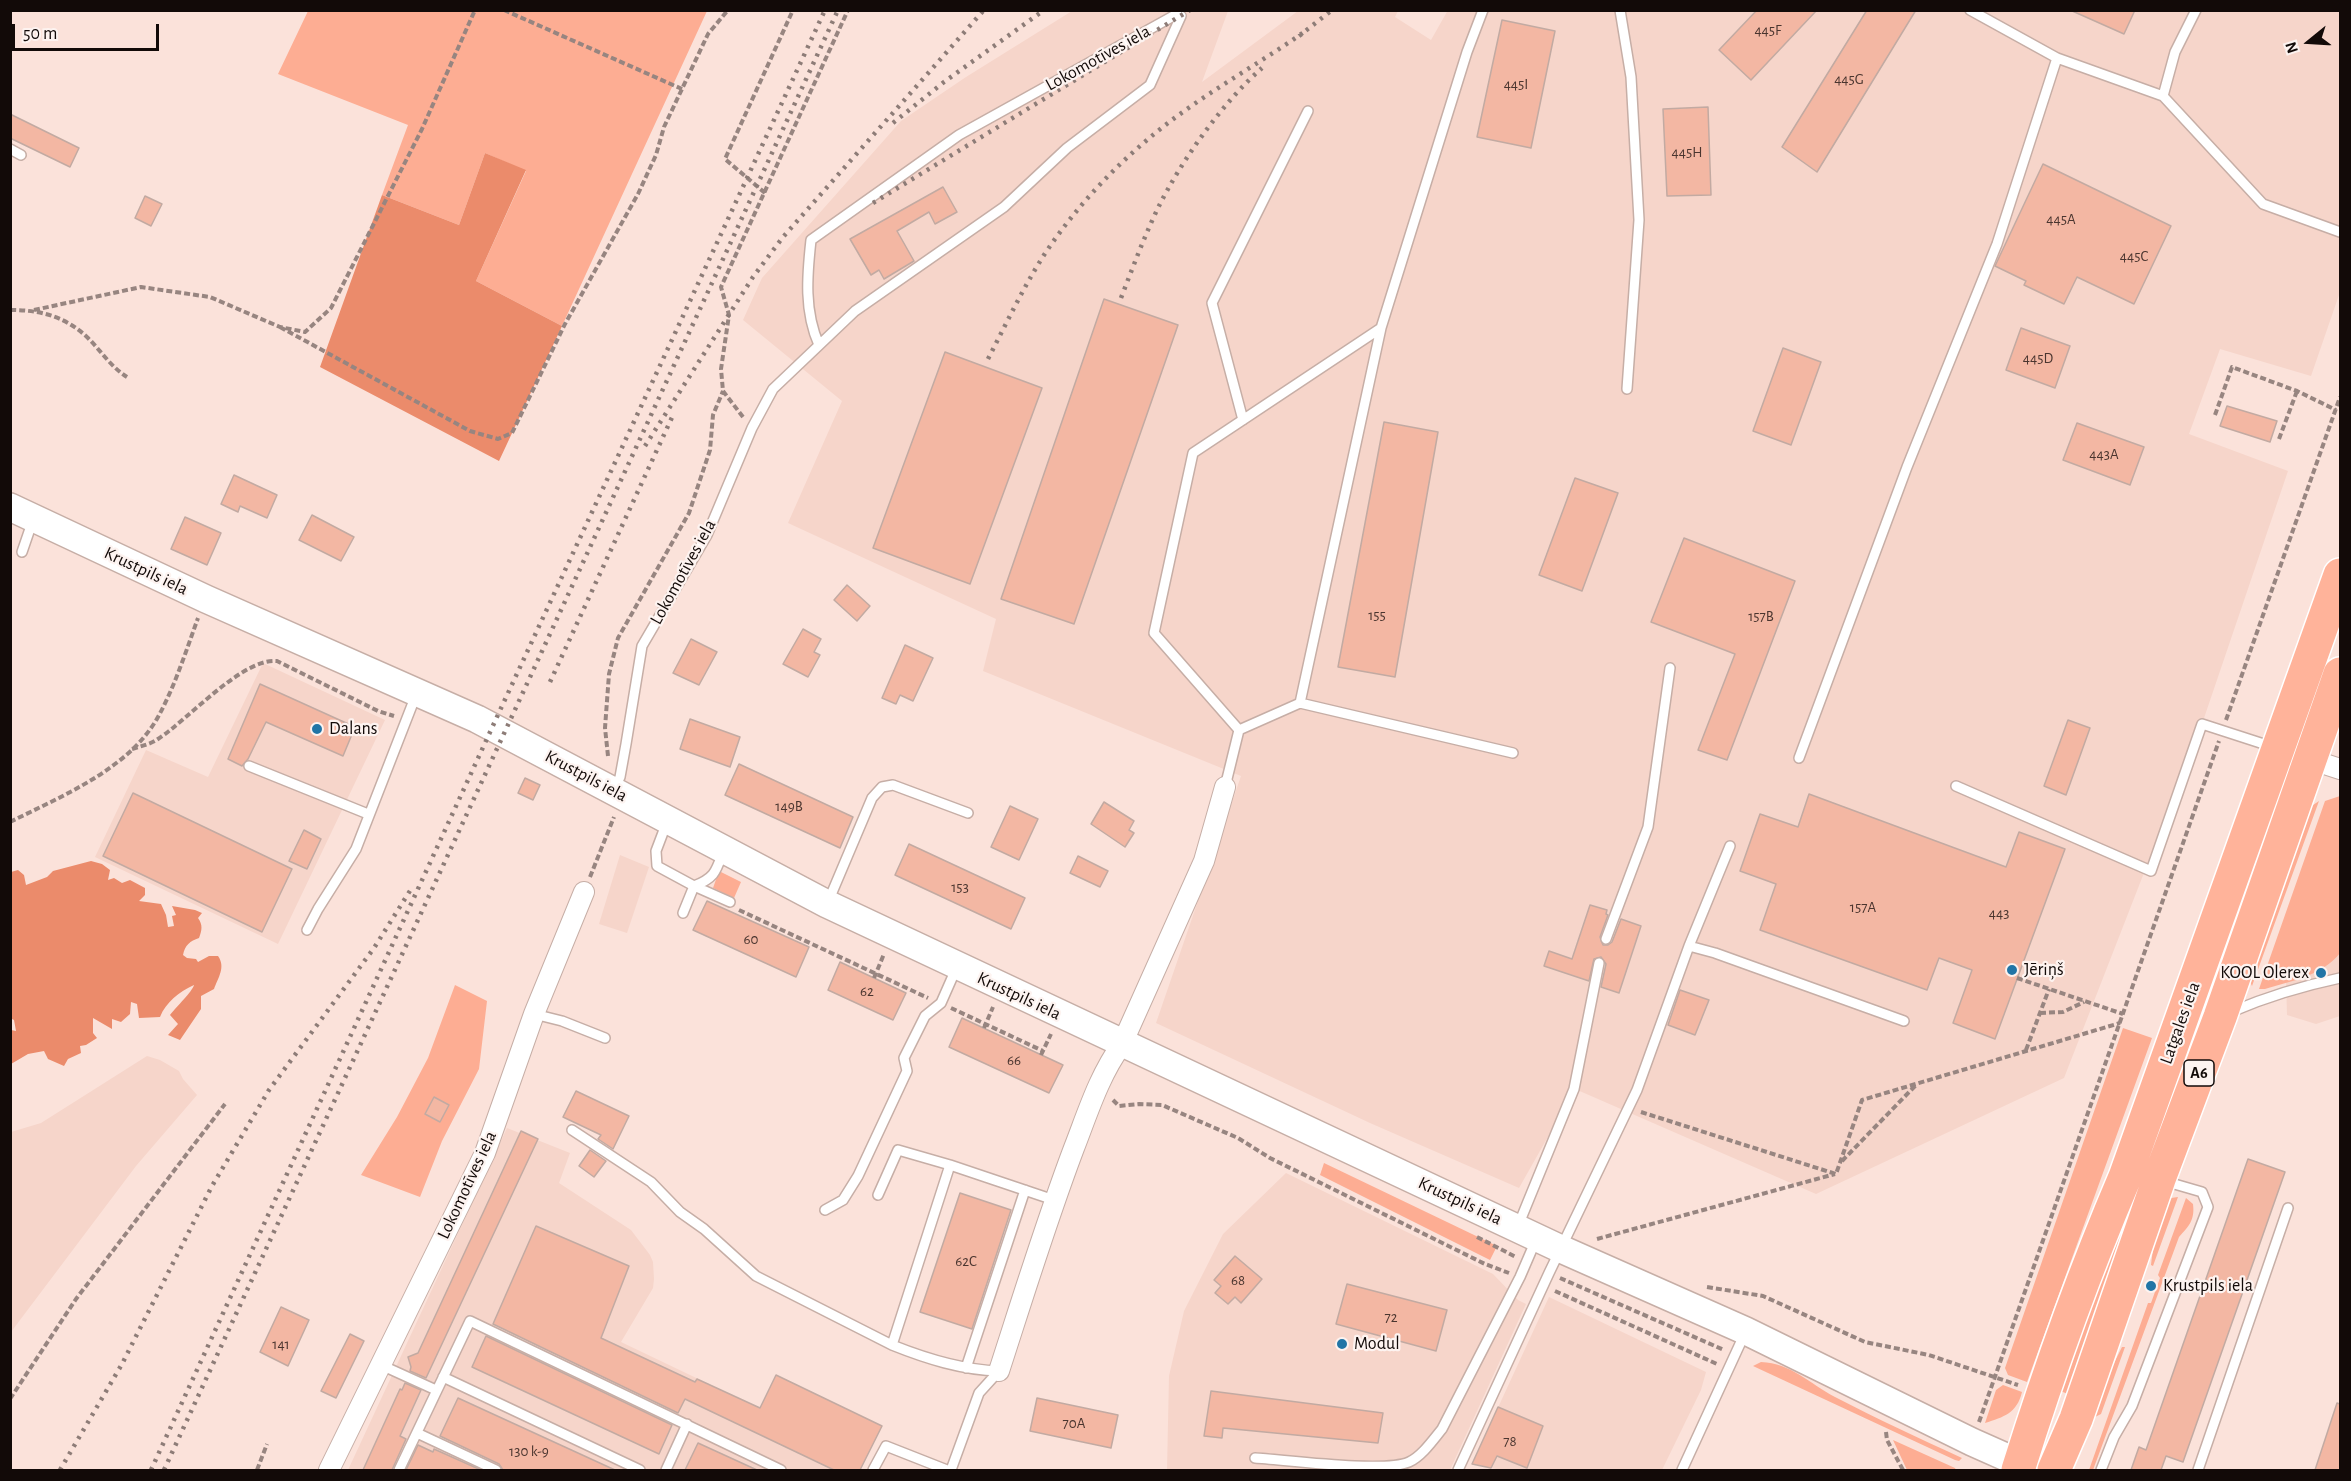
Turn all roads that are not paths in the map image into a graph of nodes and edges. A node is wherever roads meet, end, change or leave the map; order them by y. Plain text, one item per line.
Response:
1 (1483, 10) edge
2 (1620, 10) edge
3 (1970, 10) edge
4 (2196, 10) edge
5 (2057, 58) junction
6 (2163, 96) junction
7 (1308, 111) dead end
8 (10, 149) edge
9 (21, 155) dead end
10 (2340, 232) edge
11 (1380, 328) junction
12 (819, 345) junction
13 (1627, 389) dead end
14 (1243, 420) junction
15 (22, 512) edge
16 (22, 552) dead end
17 (2340, 575) edge
18 (1670, 668) dead end
19 (2340, 674) edge
20 (417, 693) junction
21 (1300, 703) junction
22 (1239, 730) junction
23 (2278, 748) junction
24 (1513, 753) dead end
25 (1799, 758) dead end
26 (2326, 764) edge
27 (249, 766) dead end
28 (1956, 786) dead end
29 (1225, 787) joint
30 (615, 802) junction
31 (968, 813) dead end
32 (369, 814) junction
33 (667, 822) junction
34 (1730, 846) dead end
35 (724, 851) junction
36 (694, 886) junction
37 (584, 892) road end
38 (730, 902) road end
39 (827, 904) junction
40 (683, 913) dead end
41 (307, 930) dead end
42 (1606, 939) dead end
43 (1689, 946) junction
44 (1599, 963) dead end
45 (957, 967) junction
46 (2340, 978) edge
47 (534, 1014) junction
48 (2220, 1017) junction
49 (1904, 1021) dead end
50 (605, 1038) dead end
51 (1122, 1044) junction
52 (572, 1130) dead end
53 (950, 1165) junction
54 (2159, 1179) junction
55 (1025, 1191) junction
56 (878, 1195) dead end
57 (1054, 1200) junction
58 (2288, 1208) dead end
59 (825, 1209) dead end
60 (1539, 1238) junction
61 (1746, 1331) junction
62 (892, 1345) junction
63 (381, 1365) junction
64 (966, 1368) junction
65 (999, 1371) junction
66 (443, 1377) junction
67 (436, 1390) junction
68 (687, 1424) junction
69 (417, 1433) junction
70 (1255, 1458) dead end
71 (2024, 1468) edge
72 (329, 1470) edge
73 (399, 1470) edge
74 (496, 1470) edge
75 (640, 1470) edge
76 (666, 1470) edge
77 (781, 1470) edge
78 (873, 1470) edge
79 (949, 1470) edge
80 (1458, 1470) edge
81 (1682, 1470) edge
82 (2054, 1470) edge
83 (2101, 1470) edge
84 (2198, 1470) edge

1 - 11 lane
2 - 13 lane
3 - 5 lane
4 - 6 lane
5 - 6 lane
5 - 25 lane
6 - 10 lane
7 - 14 lane
8 - 9 lane
11 - 14 lane
11 - 21 lane
12 - 12 lane, Lokomotīves iela
12 - 30 lane, Lokomotīves iela
14 - 22 lane
15 - 16 lane
15 - 20 street, Krustpils iela
17 - 23 highway, Latgales iela / A6
18 - 42 lane
19 - 26 highway, Latgales iela / A6
20 - 30 street, Krustpils iela
20 - 32 lane
21 - 22 lane
21 - 24 lane
22 - 29 lane
23 - 26 street
23 - 28 lane
23 - 71 highway, Latgales iela / A6
26 - 48 highway, Latgales iela / A6
27 - 32 lane
29 - 51 street
30 - 33 street, Krustpils iela
31 - 39 lane
32 - 41 lane
33 - 35 street, Krustpils iela
33 - 36 lane
34 - 43 lane
35 - 36 lane
35 - 39 street, Krustpils iela
36 - 38 lane
36 - 40 lane
37 - 47 street, Lokomotīves iela
39 - 45 street, Krustpils iela
43 - 49 lane
43 - 60 lane
44 - 60 lane
45 - 51 street, Krustpils iela
45 - 59 lane
46 - 48 lane
47 - 50 lane
47 - 63 street, Lokomotīves iela
48 - 54 highway, Latgales iela / A6
51 - 57 street
51 - 60 street, Krustpils iela
52 - 62 lane
53 - 55 lane
53 - 56 lane
53 - 62 lane
54 - 82 highway, Latgales iela / A6
54 - 83 lane
55 - 57 lane
55 - 64 lane
57 - 65 street
58 - 84 lane
60 - 61 street, Krustpils iela
60 - 70 lane
60 - 80 lane
61 - 71 street, Krustpils iela
61 - 81 lane
62 - 64 lane
63 - 67 lane
63 - 72 street, Lokomotīves iela
64 - 65 lane
65 - 79 lane
66 - 67 lane
66 - 68 lane
66 - 75 lane
67 - 69 lane
68 - 76 lane
68 - 77 lane
69 - 73 lane
69 - 74 lane
78 - 79 lane

